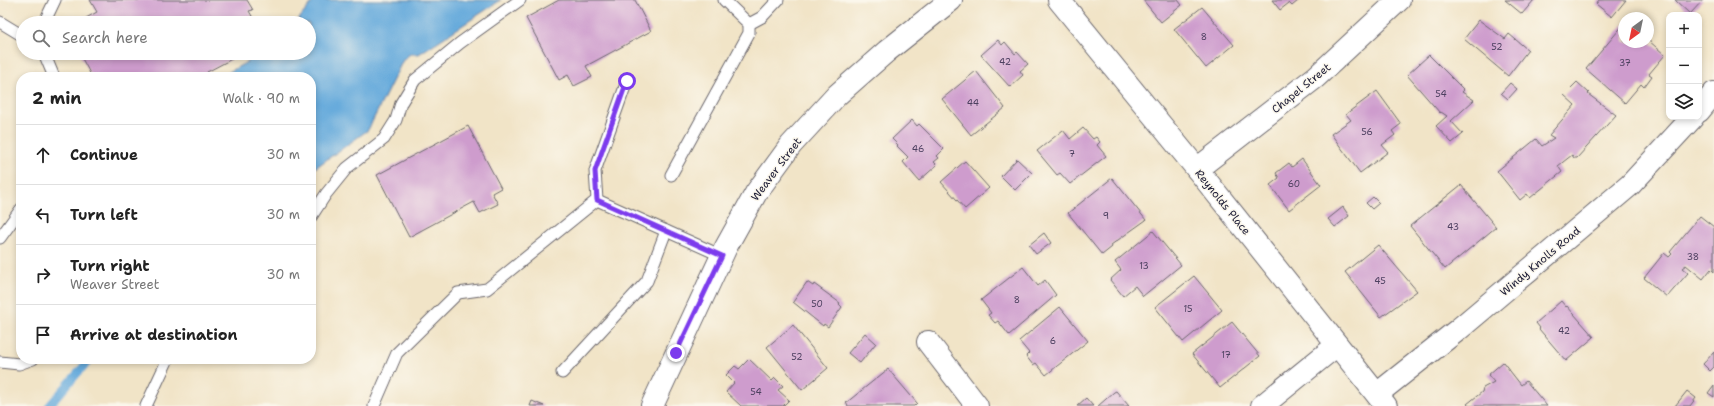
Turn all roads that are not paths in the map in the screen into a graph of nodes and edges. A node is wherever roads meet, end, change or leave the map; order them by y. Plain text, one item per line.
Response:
1 (55, 0) edge
2 (520, 0) edge
3 (724, 0) edge
4 (778, 0) edge
5 (951, 0) edge
6 (1059, 0) edge
7 (1399, 0) edge
8 (47, 16) edge
9 (0, 22) edge
10 (749, 24) junction
11 (16, 32) edge
12 (47, 60) edge
13 (52, 72) edge
14 (627, 81) dead end
15 (1714, 93) edge
16 (1702, 107) edge
17 (1691, 120) edge
18 (1197, 170) junction
19 (671, 175) dead end
20 (597, 200) junction
21 (316, 209) edge
22 (16, 216) edge
23 (666, 231) junction
24 (0, 238) edge
25 (722, 256) junction
26 (928, 342) dead end
27 (1338, 345) junction
28 (0, 362) edge
29 (16, 364) edge
30 (166, 364) edge
31 (562, 373) dead end
32 (1381, 400) edge
33 (146, 406) edge
34 (374, 406) edge
35 (652, 406) edge
36 (977, 406) edge
37 (1262, 406) edge

1 - 8 lane
2 - 21 lane
3 - 10 lane
4 - 10 lane
5 - 25 street, Weaver Street
6 - 18 street, Reynolds Place
7 - 18 street, Chapel Street
9 - 11 lane
10 - 19 lane
12 - 13 lane
14 - 20 lane
15 - 16 street
17 - 32 street, Windy Knolls Road
18 - 27 street, Reynolds Place
20 - 23 lane
20 - 34 lane
22 - 24 lane
23 - 25 lane
23 - 31 lane
25 - 35 street, Weaver Street
26 - 36 street
27 - 32 street, Reynolds Place
27 - 37 street
28 - 29 lane
30 - 33 lane

